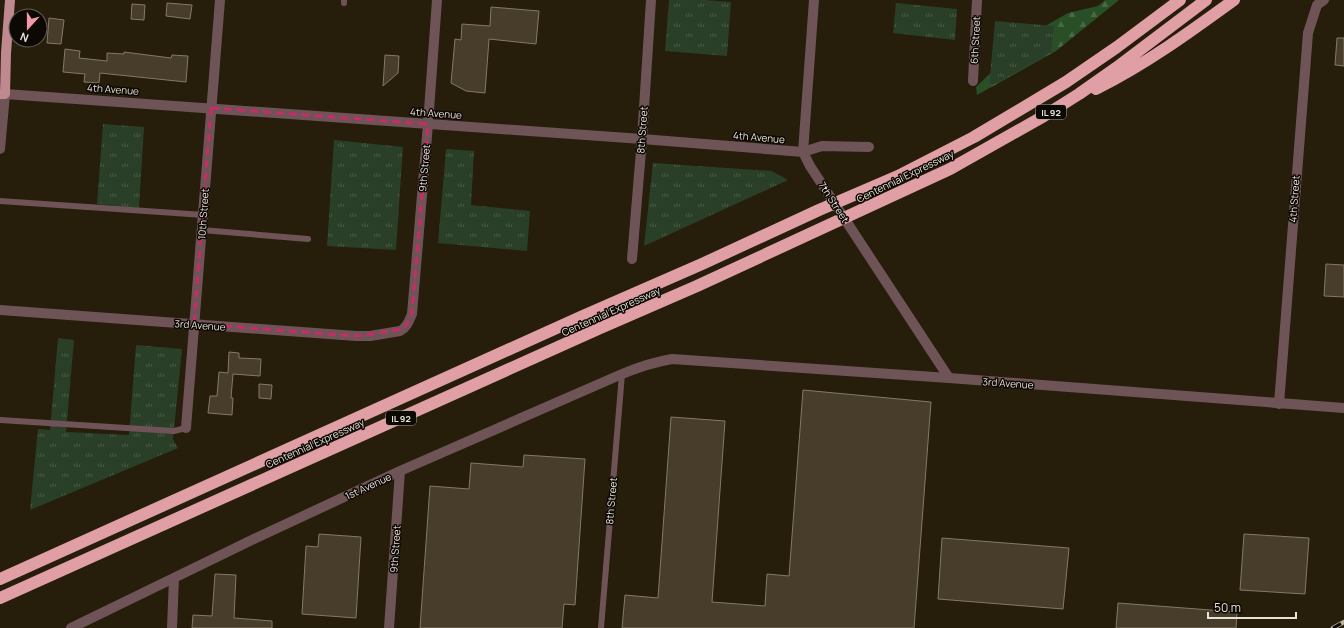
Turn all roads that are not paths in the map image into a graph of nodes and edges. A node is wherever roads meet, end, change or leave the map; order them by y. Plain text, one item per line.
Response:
1 (10, 0) edge
2 (220, 0) edge
3 (438, 0) edge
4 (651, 0) edge
5 (814, 0) edge
6 (977, 0) edge
7 (1174, 0) edge
8 (1180, 0) edge
9 (1206, 0) edge
10 (1234, 0) edge
11 (1324, 0) edge
12 (1154, 20) junction
13 (973, 81) dead end
14 (2, 94) edge
15 (211, 108) junction
16 (1044, 116) junction
17 (428, 124) junction
18 (642, 139) junction
19 (869, 147) dead end
20 (0, 149) edge
21 (803, 152) junction
22 (0, 201) edge
23 (204, 216) junction
24 (202, 230) junction
25 (308, 239) dead end
26 (632, 259) dead end
27 (0, 310) edge
28 (194, 324) junction
29 (400, 331) joint
30 (672, 359) joint
31 (622, 374) junction
32 (949, 378) junction
33 (1279, 404) junction
34 (1344, 408) edge
35 (0, 420) edge
36 (186, 428) joint
37 (400, 471) junction
38 (174, 578) junction
39 (0, 579) edge
40 (0, 598) edge
41 (71, 628) edge
42 (172, 628) edge
43 (389, 628) edge
44 (601, 628) edge

1 - 14 main road
2 - 15 street, 10th Street
3 - 17 street, 9th Street
4 - 18 street, 8th Street
5 - 21 street
6 - 13 street, 6th Street
7 - 12 highway
8 - 12 highway, Centennial Expressway / IL 92
9 - 16 highway, Centennial Expressway / IL 92
10 - 16 highway
11 - 33 street, 4th Street
12 - 39 highway, Centennial Expressway / IL 92
14 - 15 street, 4th Avenue
14 - 20 street
15 - 17 street, 4th Avenue
15 - 23 street, 10th Street
16 - 40 highway, Centennial Expressway / IL 92
17 - 18 street, 4th Avenue
17 - 29 street, 9th Street
18 - 21 street, 4th Avenue
18 - 26 street, 8th Street
19 - 21 street, 4th Avenue
21 - 32 street, 7th Street
22 - 23 lane
23 - 24 street, 10th Street
24 - 25 lane
24 - 28 street, 10th Street
27 - 28 street, 3rd Avenue
28 - 29 street, 3rd Avenue
28 - 36 street, 10th Street
30 - 31 street, 1st Avenue
30 - 32 street, 3rd Avenue
31 - 37 street, 1st Avenue
31 - 44 lane, 8th Street
32 - 33 street, 3rd Avenue
33 - 34 street, 3rd Avenue
35 - 36 lane
37 - 38 street, 1st Avenue
37 - 43 street, 9th Street
38 - 41 street, 1st Avenue
38 - 42 street

